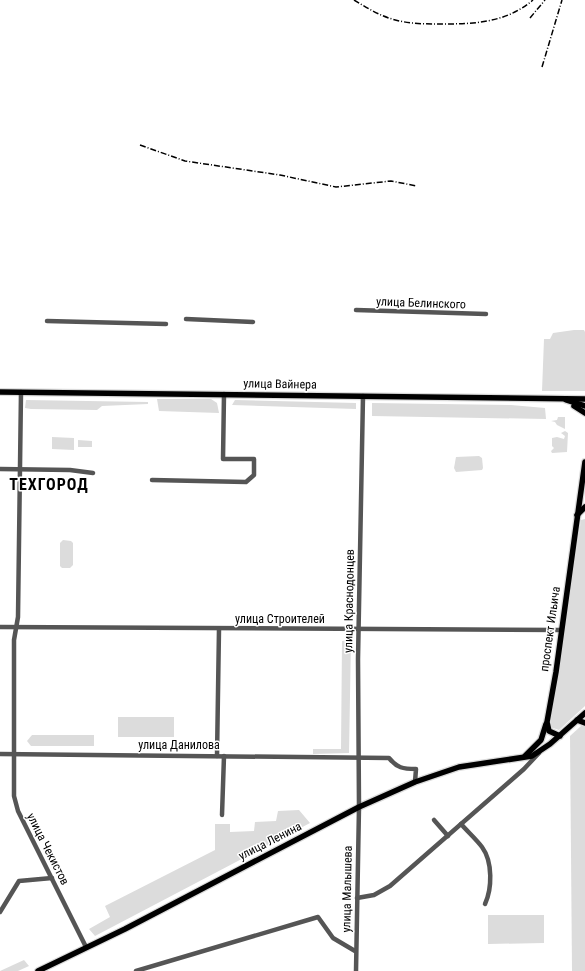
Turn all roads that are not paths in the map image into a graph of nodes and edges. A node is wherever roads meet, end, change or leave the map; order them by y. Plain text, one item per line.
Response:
1 (356, 310) dead end
2 (486, 314) dead end
3 (186, 318) dead end
4 (47, 321) dead end
5 (252, 322) dead end
6 (166, 324) dead end
7 (0, 392) edge
8 (21, 392) junction
9 (224, 394) junction
10 (364, 396) junction
11 (560, 398) junction
12 (584, 399) edge
13 (567, 401) junction
14 (585, 406) edge
15 (585, 414) edge
16 (585, 462) edge
17 (0, 469) edge
18 (20, 470) junction
19 (93, 474) dead end
20 (152, 480) dead end
21 (585, 507) edge
22 (577, 516) junction
23 (0, 627) edge
24 (16, 627) junction
25 (219, 629) junction
26 (359, 629) junction
27 (560, 630) junction
28 (585, 713) edge
29 (577, 720) junction
30 (547, 722) junction
31 (585, 723) edge
32 (560, 736) junction
33 (543, 749) junction
34 (0, 754) edge
35 (13, 754) junction
36 (217, 756) junction
37 (224, 756) junction
38 (358, 757) junction
39 (521, 759) junction
40 (415, 782) junction
41 (359, 807) junction
42 (222, 815) dead end
43 (434, 820) dead end
44 (461, 824) junction
45 (448, 836) junction
46 (52, 878) junction
47 (357, 898) junction
48 (485, 904) dead end
49 (0, 912) edge
50 (86, 947) junction
51 (355, 951) junction
52 (38, 971) edge
53 (136, 971) edge
54 (356, 971) edge

1 - 2 street, улица Белинского
3 - 5 street
4 - 6 street
7 - 8 main road, улица Вайнера
8 - 9 main road, улица Вайнера
8 - 18 street, улица Чекистов
9 - 10 main road, улица Вайнера
9 - 20 street
10 - 11 main road, улица Вайнера
10 - 26 street, улица Краснодонцев
11 - 12 main road, улица Вайнера
11 - 13 main road, улица Вайнера
13 - 14 main road, улица Вайнера
13 - 15 main road
16 - 22 main road, проспект Ильича
17 - 18 street
18 - 19 street
18 - 24 street, улица Чекистов
21 - 22 main road
22 - 27 main road, проспект Ильича
23 - 24 street, улица Строителей
24 - 25 street, улица Строителей
24 - 35 street, улица Чекистов
25 - 26 street, улица Строителей
25 - 36 street
26 - 27 street, улица Строителей
26 - 38 street, улица Краснодонцев
27 - 30 main road, проспект Ильича
28 - 29 main road, улица Ленина
29 - 31 main road
29 - 32 main road, улица Ленина
30 - 32 main road
30 - 39 main road
32 - 33 main road, улица Ленина
33 - 39 main road, улица Ленина
33 - 44 street, улица Ленина
34 - 35 street, улица Данилова
35 - 36 street, улица Данилова
35 - 46 street, улица Чекистов
36 - 37 street, улица Данилова
37 - 38 street, улица Данилова
37 - 42 street
38 - 40 street, улица Данилова
38 - 41 street, улица Краснодонцев
39 - 40 main road, улица Ленина
40 - 41 main road, улица Ленина
41 - 47 street, улица Малышева
41 - 50 main road, улица Ленина
43 - 45 street
44 - 45 street, улица Ленина
44 - 48 street
45 - 47 street, улица Ленина
46 - 49 street
46 - 50 street, улица Чекистов
47 - 51 street, улица Малышева
50 - 52 main road, улица Ленина
51 - 53 street
51 - 54 street, улица Малышева

